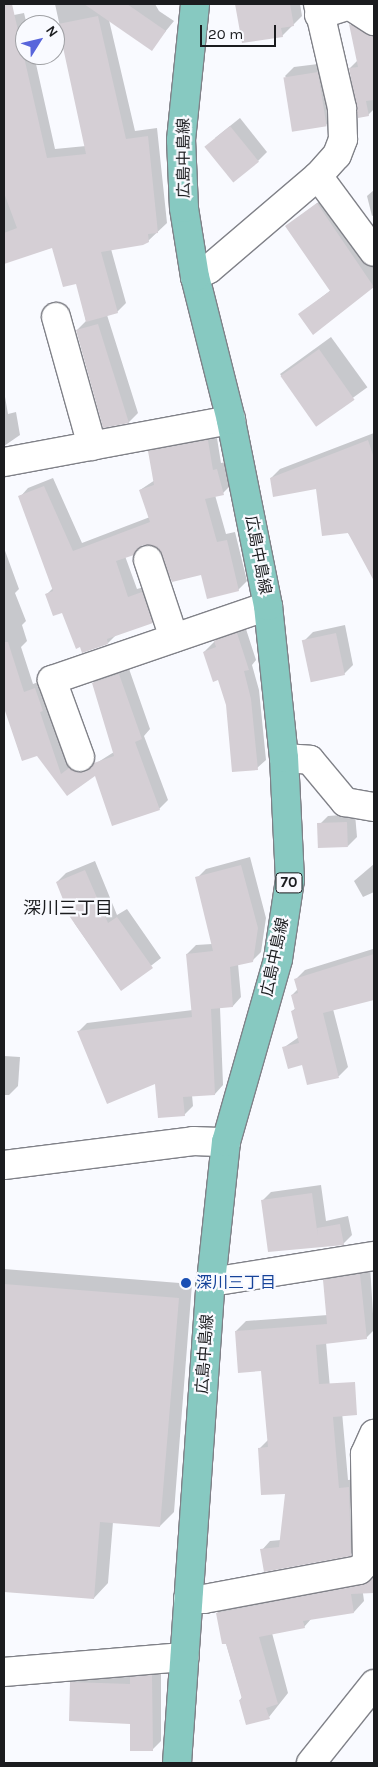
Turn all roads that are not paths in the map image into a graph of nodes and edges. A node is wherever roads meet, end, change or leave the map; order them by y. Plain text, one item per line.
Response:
1 (195, 4) edge
2 (318, 9) edge
3 (374, 21) edge
4 (318, 176) junction
5 (374, 252) edge
6 (195, 277) junction
7 (56, 317) dead end
8 (231, 420) junction
9 (92, 446) junction
10 (4, 462) edge
11 (148, 560) dead end
12 (268, 606) junction
13 (174, 638) junction
14 (80, 757) dead end
15 (284, 758) junction
16 (374, 808) edge
17 (226, 1142) junction
18 (4, 1165) edge
19 (374, 1259) edge
20 (210, 1282) junction
21 (374, 1434) edge
22 (188, 1598) junction
23 (184, 1656) junction
24 (4, 1672) edge
25 (374, 1684) edge
26 (177, 1763) edge
27 (311, 1763) edge

1 - 6 main road, 広島中島線 / 70
2 - 3 street
2 - 4 street
4 - 5 street
4 - 6 street
6 - 8 main road, 広島中島線 / 70
7 - 9 street
8 - 9 street
8 - 12 main road, 広島中島線 / 70
9 - 10 street
11 - 13 street
12 - 13 street
12 - 15 main road, 広島中島線 / 70
13 - 14 street
15 - 16 street
15 - 17 main road, 広島中島線 / 70
17 - 18 street
17 - 20 main road, 広島中島線 / 70
19 - 20 street
20 - 22 main road, 広島中島線 / 70
21 - 22 street
22 - 23 main road, 広島中島線 / 70
23 - 24 street
23 - 26 main road, 広島中島線 / 70
25 - 27 street

